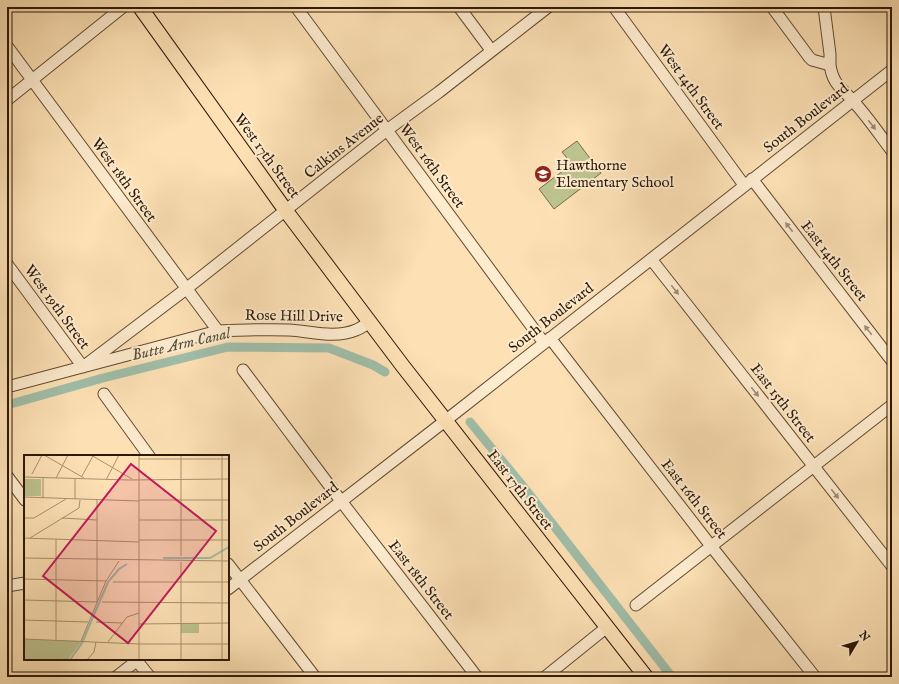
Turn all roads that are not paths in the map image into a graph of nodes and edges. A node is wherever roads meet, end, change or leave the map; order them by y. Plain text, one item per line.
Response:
1 (123, 7) edge
2 (140, 7) edge
3 (296, 7) edge
4 (460, 7) edge
5 (548, 7) edge
6 (614, 7) edge
7 (772, 7) edge
8 (824, 7) edge
9 (7, 46) edge
10 (491, 50) junction
11 (830, 65) junction
12 (892, 70) edge
13 (32, 80) junction
14 (7, 100) edge
15 (853, 100) junction
16 (387, 130) junction
17 (892, 151) edge
18 (748, 182) junction
19 (286, 211) junction
20 (651, 259) junction
21 (7, 264) edge
22 (186, 289) junction
23 (370, 322) junction
24 (218, 331) junction
25 (547, 340) junction
26 (892, 361) edge
27 (83, 367) junction
28 (243, 370) dead end
29 (7, 386) edge
30 (104, 394) dead end
31 (892, 405) edge
32 (445, 421) junction
33 (148, 455) edge
34 (814, 467) junction
35 (7, 476) edge
36 (24, 499) edge
37 (341, 501) junction
38 (711, 546) junction
39 (229, 565) edge
40 (892, 566) edge
41 (240, 580) junction
42 (24, 583) edge
43 (7, 586) edge
44 (229, 588) edge
45 (636, 605) dead end
46 (607, 627) junction
47 (138, 660) edge
48 (116, 677) edge
49 (150, 677) edge
50 (315, 677) edge
51 (477, 677) edge
52 (545, 677) edge
53 (646, 677) edge
54 (815, 677) edge

1 - 13 street
2 - 19 main road, West 17th Street
3 - 16 street, West 16th Street
4 - 10 street
5 - 10 street, Calkins Avenue
6 - 18 street, West 14th Street
7 - 11 street
8 - 11 street
9 - 13 street, West 18th Street
10 - 16 street, Calkins Avenue
11 - 15 street
12 - 15 street, South Boulevard
13 - 14 street
13 - 22 street, West 18th Street
15 -> 17 street
15 - 18 street, South Boulevard
16 - 19 street, Calkins Avenue
16 - 25 street, West 16th Street
18 - 20 street, South Boulevard
26 -> 18 street, East 14th Street
19 - 22 street, Calkins Avenue
19 - 23 main road, West 17th Street
20 - 25 street, South Boulevard
20 -> 34 street, East 15th Street
21 - 27 street, West 19th Street
22 - 24 street, West 18th Street
22 - 27 street, Calkins Avenue
23 - 24 street, Rose Hill Drive
23 - 32 main road, East 17th Street
24 - 27 street, Rose Hill Drive
25 - 32 street, South Boulevard
25 - 38 street, East 16th Street
27 - 29 street, Rose Hill Drive
28 - 37 street
30 - 33 street
31 - 34 street
32 - 37 street, South Boulevard
32 - 46 main road, East 17th Street
34 - 38 street
34 -> 40 street, East 15th Street
35 - 36 street
37 - 41 street, South Boulevard
37 - 51 street, East 18th Street
38 - 45 street
38 - 54 street, East 16th Street
39 - 41 street
41 - 44 street, South Boulevard
41 - 50 street
42 - 43 street
46 - 52 street
46 - 53 main road, East 17th Street
47 - 48 street
47 - 49 street

